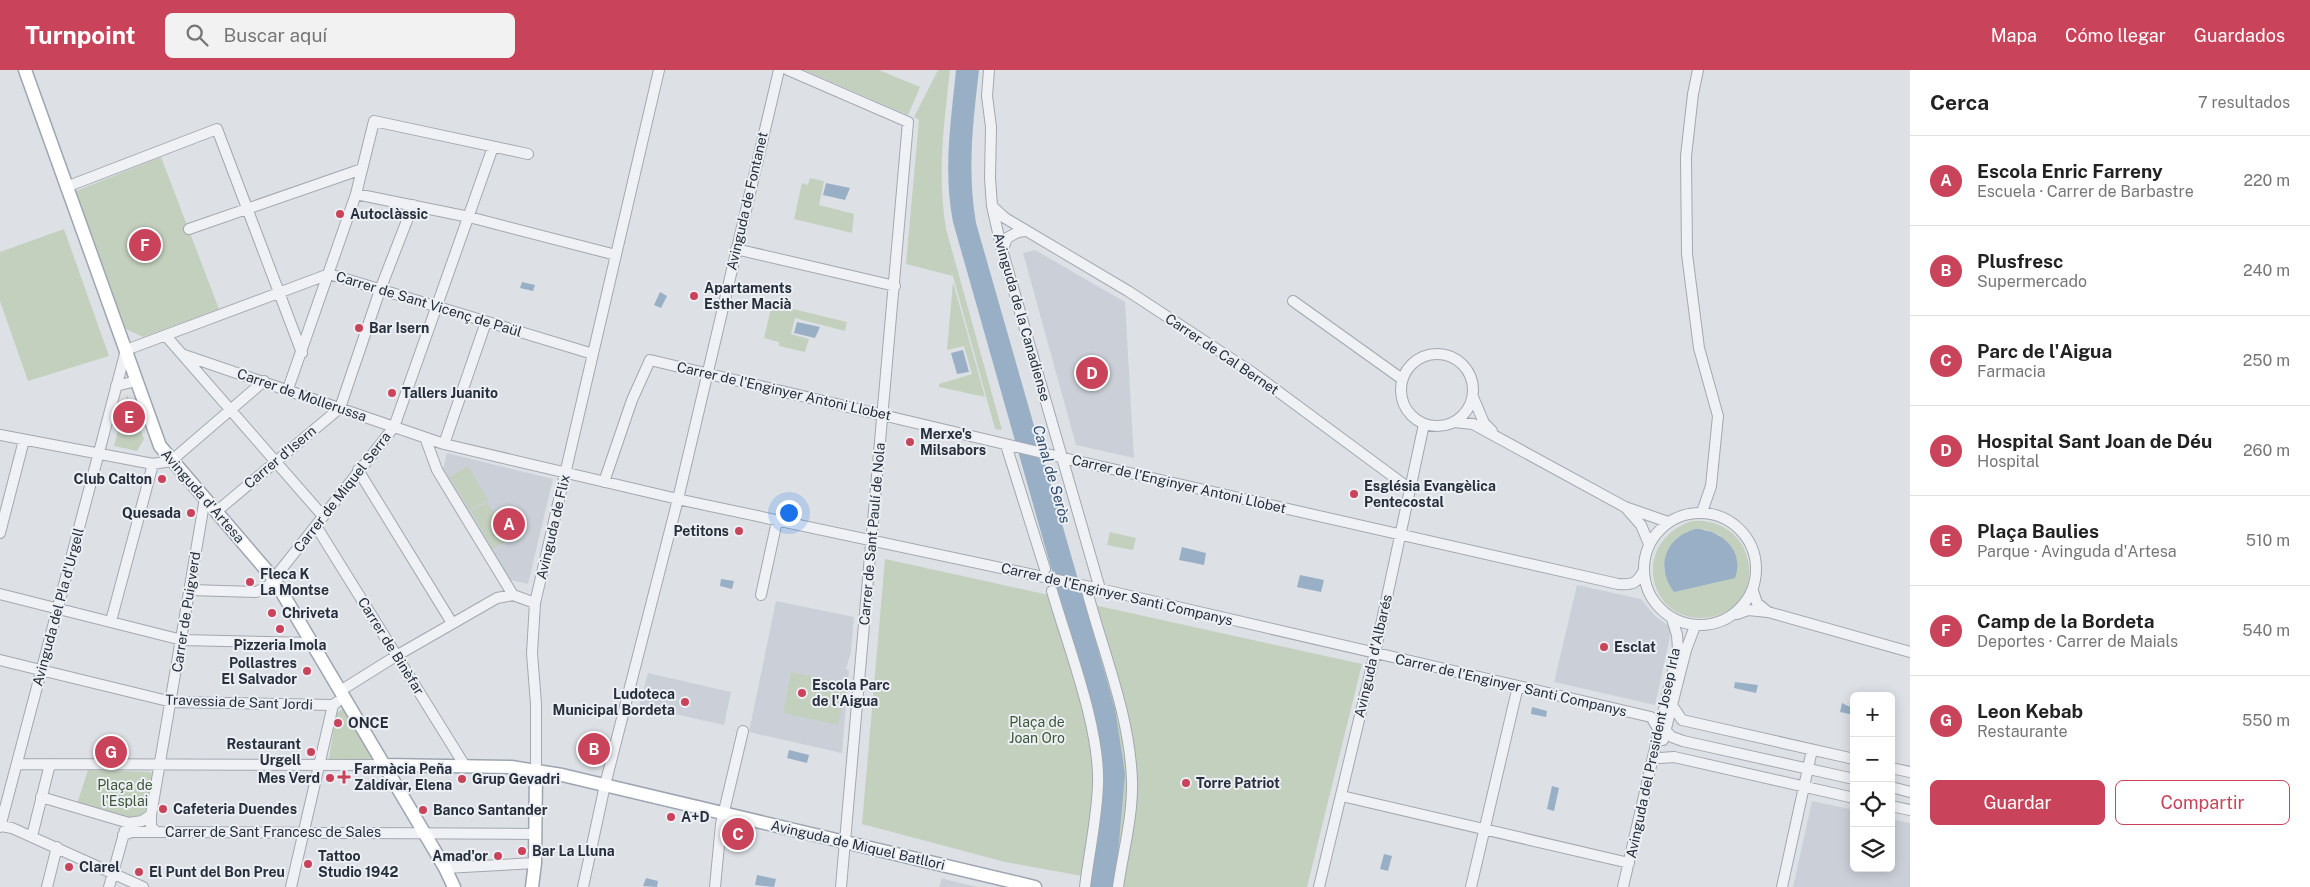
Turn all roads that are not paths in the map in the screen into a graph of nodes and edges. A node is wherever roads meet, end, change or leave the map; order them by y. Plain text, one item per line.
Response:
1 (25, 70) edge
2 (659, 70) edge
3 (779, 70) edge
4 (788, 70) edge
5 (989, 70) edge
6 (1698, 70) edge
7 (493, 147) junction
8 (528, 154) dead end
9 (362, 169) junction
10 (66, 187) junction
11 (356, 194) junction
12 (413, 206) junction
13 (992, 206) junction
14 (247, 209) junction
15 (469, 217) junction
16 (189, 229) dead end
17 (1025, 231) junction
18 (736, 249) junction
19 (1003, 253) junction
20 (616, 255) junction
21 (329, 274) junction
22 (895, 286) junction
23 (380, 290) junction
24 (278, 293) junction
25 (1293, 301) dead end
26 (437, 308) junction
27 (486, 322) junction
28 (166, 336) junction
29 (126, 350) junction
30 (302, 353) junction
31 (593, 354) junction
32 (184, 355) junction
33 (707, 374) junction
34 (1402, 379) junction
35 (136, 381) junction
36 (264, 382) junction
37 (116, 386) junction
38 (288, 389) junction
39 (1473, 397) junction
40 (340, 408) junction
41 (230, 409) junction
42 (882, 414) junction
43 (1454, 422) junction
44 (1424, 424) junction
45 (394, 427) junction
46 (0, 435) edge
47 (1496, 435) junction
48 (24, 440) junction
49 (426, 440) junction
50 (444, 444) junction
51 (1006, 444) junction
52 (98, 454) junction
53 (1062, 458) junction
54 (275, 460) junction
55 (171, 462) junction
56 (153, 464) junction
57 (358, 470) junction
58 (566, 474) junction
59 (604, 482) junction
60 (1410, 489) junction
61 (205, 498) junction
62 (678, 499) junction
63 (1626, 507) junction
64 (217, 511) junction
65 (1702, 512) junction
66 (323, 516) junction
67 (2, 517) edge
68 (777, 520) junction
69 (1668, 522) junction
70 (316, 526) junction
71 (0, 533) edge
72 (1401, 535) junction
73 (872, 542) junction
74 (1649, 544) junction
75 (1643, 572) junction
76 (1046, 573) junction
77 (274, 579) junction
78 (1086, 586) junction
79 (1100, 589) junction
80 (190, 590) junction
81 (1052, 591) dead end
82 (1753, 591) junction
83 (0, 594) edge
84 (513, 595) junction
85 (761, 595) dead end
86 (536, 603) junction
87 (57, 608) junction
88 (1768, 612) junction
89 (1731, 616) junction
90 (1672, 618) junction
91 (112, 621) junction
92 (452, 623) junction
93 (1695, 626) junction
94 (182, 640) junction
95 (312, 643) junction
96 (1910, 652) edge
97 (1374, 653) junction
98 (396, 656) junction
99 (0, 660) edge
100 (41, 670) junction
101 (1518, 686) junction
102 (339, 698) junction
103 (172, 702) junction
104 (1672, 704) junction
105 (1662, 730) junction
106 (743, 731) dead end
107 (1812, 750) junction
108 (1660, 758) junction
109 (1850, 759) edge
110 (17, 764) junction
111 (50, 764) junction
112 (384, 765) junction
113 (160, 766) junction
114 (321, 766) junction
115 (465, 766) junction
116 (1808, 769) junction
117 (1895, 769) edge
118 (536, 770) junction
119 (1910, 772) edge
120 (1850, 778) edge
121 (605, 785) junction
122 (1805, 786) junction
123 (1895, 788) edge
124 (1910, 792) edge
125 (41, 797) junction
126 (1346, 797) dead end
127 (1850, 797) edge
128 (1895, 807) edge
129 (1910, 810) edge
130 (724, 813) junction
131 (150, 815) junction
132 (129, 823) junction
133 (0, 826) edge
134 (1484, 829) junction
135 (156, 832) junction
136 (305, 832) junction
137 (423, 833) junction
138 (536, 834) junction
139 (123, 835) junction
140 (32, 836) junction
141 (845, 842) junction
142 (57, 847) junction
143 (535, 863) junction
144 (1629, 863) junction
145 (445, 868) junction
146 (113, 872) junction
147 (1013, 884) edge
148 (47, 887) edge
149 (109, 887) edge
150 (143, 887) edge
151 (291, 887) edge
152 (454, 887) edge
153 (532, 887) edge
154 (583, 887) edge
155 (715, 887) edge
156 (841, 887) edge
157 (1035, 887) edge
158 (1085, 887) edge
159 (1118, 887) edge
160 (1319, 887) edge
161 (1471, 887) edge
162 (1623, 887) edge
163 (1630, 887) edge
164 (1782, 887) edge

1 - 10 main road, Avinguda d'Artesa
2 - 20 street, Avinguda de Flix
3 - 18 street, Avinguda de Fontanet
4 - 22 street, Carrer de Sant Paulí de Nola
5 - 13 street, Avinguda de la Canadiense
6 - 65 street
7 - 8 street
7 - 9 street
7 - 15 street, Carrer de Miquel Serra
9 - 11 street
9 - 14 street
10 - 14 street
10 - 29 main road, Avinguda d'Artesa
11 - 12 street
11 - 21 street
12 - 15 street
12 - 23 street
13 - 17 street, Carrer de Cal Bernet
13 - 19 street, Avinguda de la Canadiense
14 - 16 street
14 - 24 street
15 - 20 street
15 - 26 street, Carrer de Miquel Serra
17 - 19 street
17 - 60 street, Carrer de Cal Bernet
18 - 22 street
18 - 33 street, Avinguda de Fontanet
19 - 53 street, Avinguda de la Canadiense
20 - 31 street, Avinguda de Flix
21 - 23 street, Carrer de Sant Vicenç de Paül
21 - 24 street, Carrer de Sant Vicenç de Paül
21 - 30 street
22 - 42 street, Carrer de Sant Paulí de Nola
23 - 26 street, Carrer de Sant Vicenç de Paül
23 - 40 street
24 - 28 street, Carrer de Sant Vicenç de Paül
24 - 30 street
25 - 34 street
26 - 27 street, Carrer de Sant Vicenç de Paül
26 - 45 street, Carrer de Miquel Serra
27 - 31 street, Carrer de Sant Vicenç de Paül
27 - 50 street
28 - 29 street, Carrer de Sant Vicenç de Paül
28 - 32 street
29 - 35 main road, Avinguda d'Artesa
29 - 37 street, Avinguda del Pla d'Urgell
30 - 38 street
31 - 58 street, Avinguda de Flix
32 - 36 street, Carrer de Mollerussa
32 - 41 street
33 - 42 street, Carrer de l'Enginyer Antoni Llobet
33 - 59 street, Carrer de l'Enginyer Antoni Llobet
33 - 62 street, Avinguda de Fontanet
34 - 39 street
34 - 44 street
35 - 37 street
35 - 55 main road, Avinguda d'Artesa
36 - 38 street, Carrer de Mollerussa
36 - 41 street
37 - 52 street, Avinguda del Pla d'Urgell
38 - 40 street, Carrer de Mollerussa
39 - 43 street
39 - 47 street
40 - 45 street, Carrer de Mollerussa
40 - 54 street, Carrer d'Isern
41 - 54 street
41 - 55 street
42 - 51 street, Carrer de l'Enginyer Antoni Llobet
42 - 73 street, Carrer de Sant Paulí de Nola
43 - 44 street
43 - 47 street
44 - 60 street, Avinguda d'Albarés
45 - 49 street, Carrer de Mollerussa
45 - 57 street, Carrer de Miquel Serra
46 - 48 street
47 - 63 street
48 - 52 street
48 - 67 street
49 - 50 street, Carrer de Mollerussa
49 - 84 street
50 - 58 street, Carrer de Mollerussa
51 - 53 street, Carrer de l'Enginyer Antoni Llobet
51 - 76 street
52 - 56 street
52 - 87 street, Avinguda del Pla d'Urgell
53 - 72 street, Carrer de l'Enginyer Antoni Llobet
53 - 79 street, Avinguda de la Canadiense
54 - 64 street, Carrer d'Isern
54 - 66 street
55 - 56 street
55 - 61 main road, Avinguda d'Artesa
56 - 91 street
57 - 66 street, Carrer de Miquel Serra
57 - 92 street
58 - 59 street, Carrer de l'Enginyer Santi Companys
58 - 86 street, Avinguda de Flix
59 - 62 street, Carrer de l'Enginyer Santi Companys
60 - 72 street, Avinguda d'Albarés
61 - 64 main road, Avinguda d'Artesa
61 - 80 street, Carrer de Puigverd
62 - 68 street, Carrer de l'Enginyer Santi Companys
62 - 121 street, Avinguda de Fontanet
63 - 69 street
63 - 74 street
64 - 77 main road, Avinguda d'Artesa
65 - 69 street
65 - 82 street
66 - 70 street, Carrer de Miquel Serra
67 - 71 street
68 - 73 street, Carrer de l'Enginyer Santi Companys
68 - 85 street
69 - 74 street
70 - 77 street, Carrer de Miquel Serra
70 - 98 street, Carrer de Binèfar
72 - 75 street, Carrer de l'Enginyer Antoni Llobet
72 - 97 street, Avinguda d'Albarés
73 - 76 street, Carrer de l'Enginyer Santi Companys
73 - 141 street, Carrer de Sant Paulí de Nola
74 - 75 street
75 - 90 street
76 - 78 street, Carrer de l'Enginyer Santi Companys
77 - 80 street, Carrer de Miquel Serra
77 - 95 main road, Avinguda d'Artesa
78 - 79 street, Carrer de l'Enginyer Santi Companys
78 - 159 street
79 - 97 street, Carrer de l'Enginyer Santi Companys
80 - 94 street, Carrer de Puigverd
81 - 158 street
82 - 88 street
82 - 89 street
83 - 87 street
84 - 86 street
84 - 92 street
86 - 118 street, Avinguda de Flix
87 - 91 street
87 - 100 street, Avinguda del Pla d'Urgell
88 - 89 street
88 - 96 street
89 - 93 street
90 - 93 street
90 - 105 street, Avinguda del President Josep Irla
91 - 94 street
92 - 98 street
93 - 104 street, Avinguda del President Josep Irla
94 - 95 street
94 - 103 street, Carrer de Puigverd
95 - 102 main road, Avinguda d'Artesa
97 - 101 street, Carrer de l'Enginyer Santi Companys
97 - 160 street, Avinguda d'Albarés
98 - 102 street
98 - 115 street, Carrer de Binèfar
99 - 100 street, Travessia de Sant Jordi
100 - 103 street, Travessia de Sant Jordi
100 - 110 street, Avinguda del Pla d'Urgell
101 - 105 street, Carrer de l'Enginyer Santi Companys
101 - 134 street
102 - 103 street, Travessia de Sant Jordi
102 - 112 main road, Avinguda d'Artesa
102 - 114 street
103 - 113 street, Carrer de Puigverd
104 - 105 street, Avinguda del President Josep Irla
104 - 107 street
105 - 108 street, Avinguda del President Josep Irla
105 - 116 street, Carrer de l'Enginyer Santi Companys
105 - 144 street, Avinguda del President Josep Irla
106 - 130 street
107 - 109 street
107 - 116 street
108 - 122 street
108 - 163 street, Avinguda del President Josep Irla
110 - 111 street
110 - 133 street, Avinguda del Pla d'Urgell
111 - 113 street
111 - 125 street
112 - 114 street
112 - 115 main road, Avinguda de Miquel Batllori
112 - 137 main road, Avinguda d'Artesa
113 - 114 street
113 - 131 street, Carrer de Puigverd
114 - 136 street
115 - 118 main road, Avinguda de Miquel Batllori
116 - 120 street, Carrer de l'Enginyer Santi Companys
116 - 122 street
117 - 119 street
118 - 121 main road, Avinguda de Miquel Batllori
118 - 138 main road, Avinguda de Flix
121 - 130 main road, Avinguda de Miquel Batllori
121 - 154 street, Avinguda de Fontanet
122 - 127 street
122 - 164 street
123 - 124 street
125 - 132 street
125 - 140 street
126 - 134 street
128 - 129 street
130 - 141 main road, Avinguda de Miquel Batllori
130 - 155 street
131 - 132 street
131 - 135 street
132 - 139 street
133 - 140 street
134 - 144 street
134 - 161 street
135 - 136 street, Carrer de Sant Francesc de Sales
135 - 139 street, Carrer de Sant Francesc de Sales
136 - 137 street, Carrer de Sant Francesc de Sales
136 - 151 street
137 - 138 street, Carrer de Sant Francesc de Sales
137 - 145 main road, Avinguda d'Artesa
138 - 143 main road, Avinguda de Flix
139 - 146 street
140 - 142 street
141 - 147 main road, Avinguda de Miquel Batllori
141 - 156 street, Carrer de Sant Paulí de Nola
142 - 146 street
142 - 148 street
143 - 145 street
143 - 153 main road, Avinguda de Flix
144 - 162 street, Avinguda del President Josep Irla
145 - 152 main road, Avinguda d'Artesa
146 - 149 street
146 - 150 street
147 - 157 main road, Avinguda de Miquel Batllori

